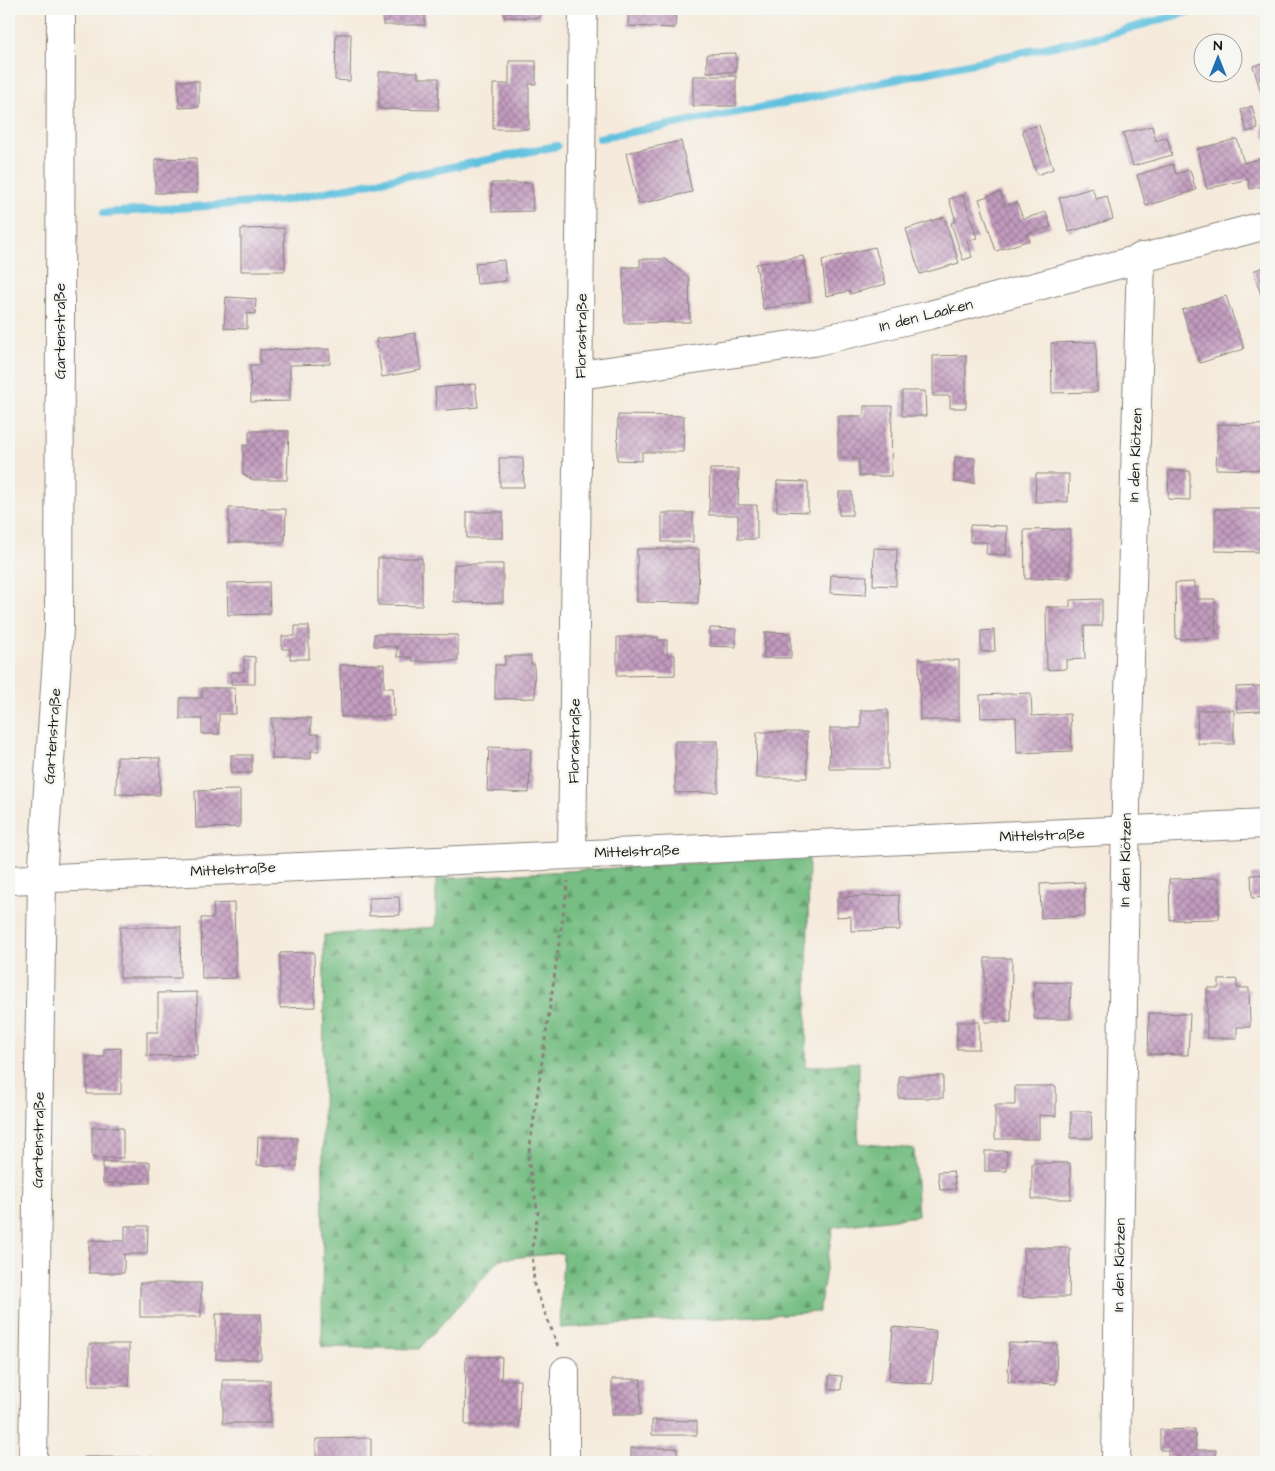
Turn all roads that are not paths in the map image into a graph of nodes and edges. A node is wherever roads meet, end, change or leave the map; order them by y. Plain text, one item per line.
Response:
1 (61, 9) edge
2 (583, 9) edge
3 (1266, 225) edge
4 (1141, 257) junction
5 (580, 375) junction
6 (1266, 824) edge
7 (1126, 832) junction
8 (572, 854) junction
9 (42, 878) junction
10 (9, 880) edge
11 (565, 1371) road end
12 (33, 1462) edge
13 (564, 1462) edge
14 (1116, 1462) edge

1 - 9 street, Gartenstraße
2 - 5 street, Florastraße
3 - 4 street, In den Laaken
4 - 5 street, In den Laaken
4 - 7 street, In den Klötzen
5 - 8 street, Florastraße
6 - 7 street, Mittelstraße
7 - 8 street, Mittelstraße
7 - 14 street, In den Klötzen
8 - 9 street, Mittelstraße
9 - 10 street, Mittelstraße
9 - 12 street, Gartenstraße
11 - 13 street

